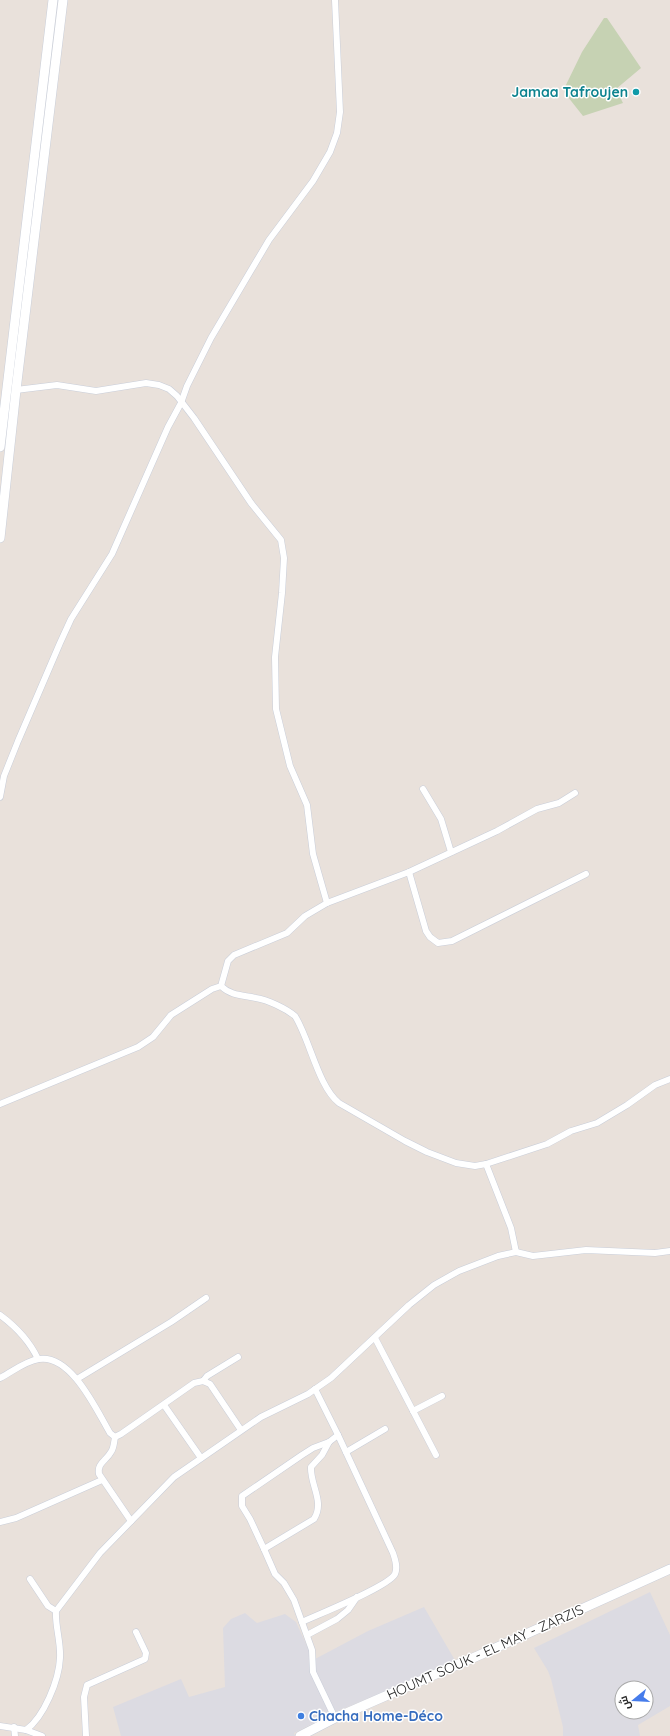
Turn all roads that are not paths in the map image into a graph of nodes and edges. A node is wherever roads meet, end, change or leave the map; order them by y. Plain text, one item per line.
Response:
1 (53, 0) edge
2 (63, 0) edge
3 (335, 0) edge
4 (37, 179) junction
5 (20, 317) junction
6 (186, 389) junction
7 (16, 390) junction
8 (174, 392) junction
9 (181, 403) junction
10 (3, 441) edge
11 (0, 538) edge
12 (423, 789) dead end
13 (576, 793) dead end
14 (0, 797) edge
15 (451, 852) junction
16 (409, 872) junction
17 (586, 874) dead end
18 (328, 903) junction
19 (221, 986) junction
20 (670, 1079) edge
21 (0, 1104) edge
22 (486, 1164) junction
23 (516, 1252) junction
24 (670, 1252) edge
25 (206, 1298) dead end
26 (0, 1315) edge
27 (375, 1338) junction
28 (238, 1357) dead end
29 (38, 1359) junction
30 (0, 1378) edge
31 (77, 1379) junction
32 (203, 1381) junction
33 (315, 1389) junction
34 (442, 1396) dead end
35 (164, 1405) junction
36 (413, 1411) junction
37 (385, 1429) dead end
38 (241, 1430) junction
39 (338, 1435) junction
40 (115, 1436) junction
41 (329, 1442) junction
42 (346, 1452) junction
43 (436, 1455) dead end
44 (202, 1458) junction
45 (102, 1480) junction
46 (131, 1521) junction
47 (0, 1522) edge
48 (264, 1549) junction
49 (670, 1569) edge
50 (30, 1579) dead end
51 (357, 1597) junction
52 (56, 1611) junction
53 (302, 1622) junction
54 (136, 1632) dead end
55 (307, 1635) junction
56 (335, 1718) junction
57 (0, 1726) edge
58 (14, 1728) junction
59 (26, 1730) junction
60 (15, 1736) edge
61 (42, 1736) edge
62 (86, 1736) edge
63 (300, 1736) edge

1 - 4 main road
2 - 4 main road
3 - 6 street
4 - 5 main road
5 - 7 main road
5 - 10 main road
6 - 8 street
6 - 9 street
7 - 8 street
7 - 10 main road
8 - 9 street
9 - 14 street
9 - 18 street
10 - 11 main road
12 - 15 street
13 - 15 street
15 - 16 street
16 - 17 street
16 - 18 street
18 - 19 street
19 - 21 street
19 - 22 street
20 - 22 street
22 - 23 street
23 - 24 street
23 - 27 street
25 - 31 street
26 - 29 street
27 - 33 street
27 - 36 street
28 - 32 street
29 - 30 street
29 - 31 street
31 - 40 street
32 - 35 street
32 - 38 street
33 - 38 street
33 - 39 street
34 - 36 street
35 - 40 street
35 - 44 street
36 - 43 street
37 - 42 street
38 - 44 street
39 - 41 street
39 - 42 street
40 - 45 street
41 - 48 street
41 - 48 street
42 - 51 street
44 - 46 street
45 - 46 street
45 - 47 street
46 - 52 street
48 - 53 street
49 - 56 main road, HOUMT SOUK - EL MAY - ZARZIS
50 - 52 street
51 - 53 street
51 - 55 street
52 - 59 street
53 - 55 street
54 - 62 street
55 - 56 street
56 - 63 main road, HOUMT SOUK - EL MAY - ZARZIS
57 - 58 street
58 - 59 street
58 - 60 street
59 - 61 street

